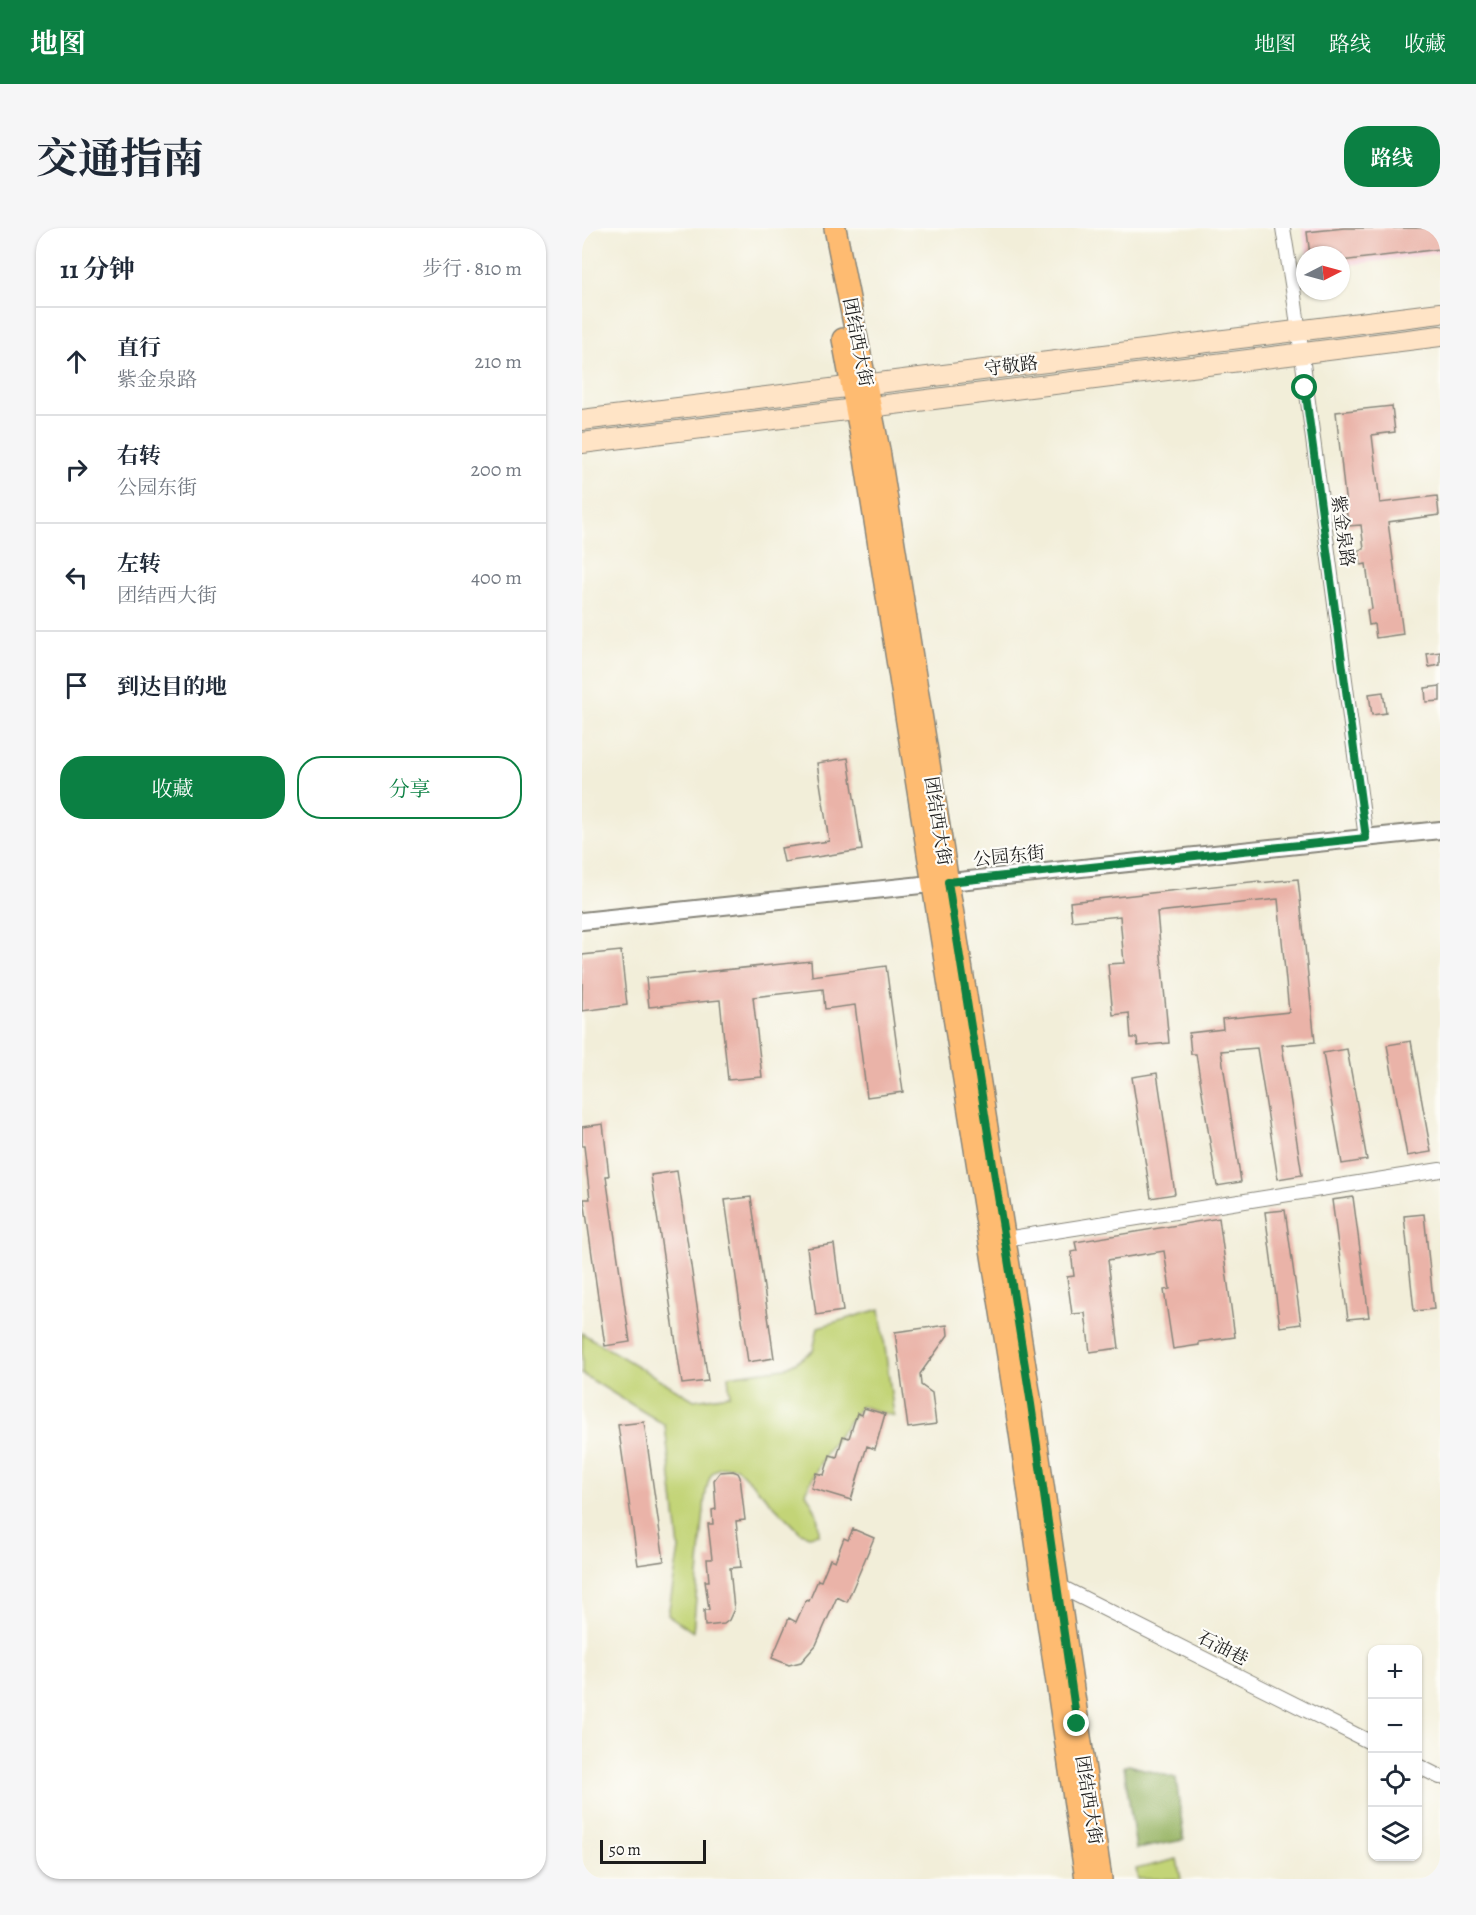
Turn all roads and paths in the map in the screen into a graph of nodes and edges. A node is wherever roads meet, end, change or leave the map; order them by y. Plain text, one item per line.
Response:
1 (820, 228) edge
2 (835, 228) edge
3 (1283, 228) edge
4 (1440, 313) edge
5 (1298, 330) junction
6 (1440, 336) edge
7 (1301, 353) junction
8 (859, 386) junction
9 (863, 408) junction
10 (582, 420) edge
11 (582, 443) edge
12 (1440, 830) edge
13 (1366, 838) junction
14 (940, 883) junction
15 (582, 921) edge
16 (1440, 1170) edge
17 (1005, 1239) junction
18 (1057, 1585) junction
19 (1368, 1741) edge
20 (1422, 1768) edge
21 (1440, 1777) edge
22 (1086, 1879) edge
23 (1101, 1879) edge

1 - 8 main road, 团结西大街
2 - 8 main road, 团结西大街
3 - 5 street, 紫金泉路
4 - 5 main road, 守敬路
5 - 7 street, 紫金泉路
5 - 8 main road, 守敬路
6 - 7 main road, 守敬路
7 - 9 main road, 守敬路
7 - 13 street, 紫金泉路
8 - 9 main road, 团结西大街
8 - 10 main road, 守敬路
9 - 11 main road, 守敬路
9 - 14 main road, 团结西大街
12 - 13 street, 公园东街
13 - 14 street, 公园东街
14 - 15 street, 公园东街
14 - 17 main road, 团结西大街
14 - 22 main road, 团结西大街
16 - 17 street
17 - 18 main road, 团结西大街
18 - 19 street, 石油巷
18 - 23 main road, 团结西大街
20 - 21 street

